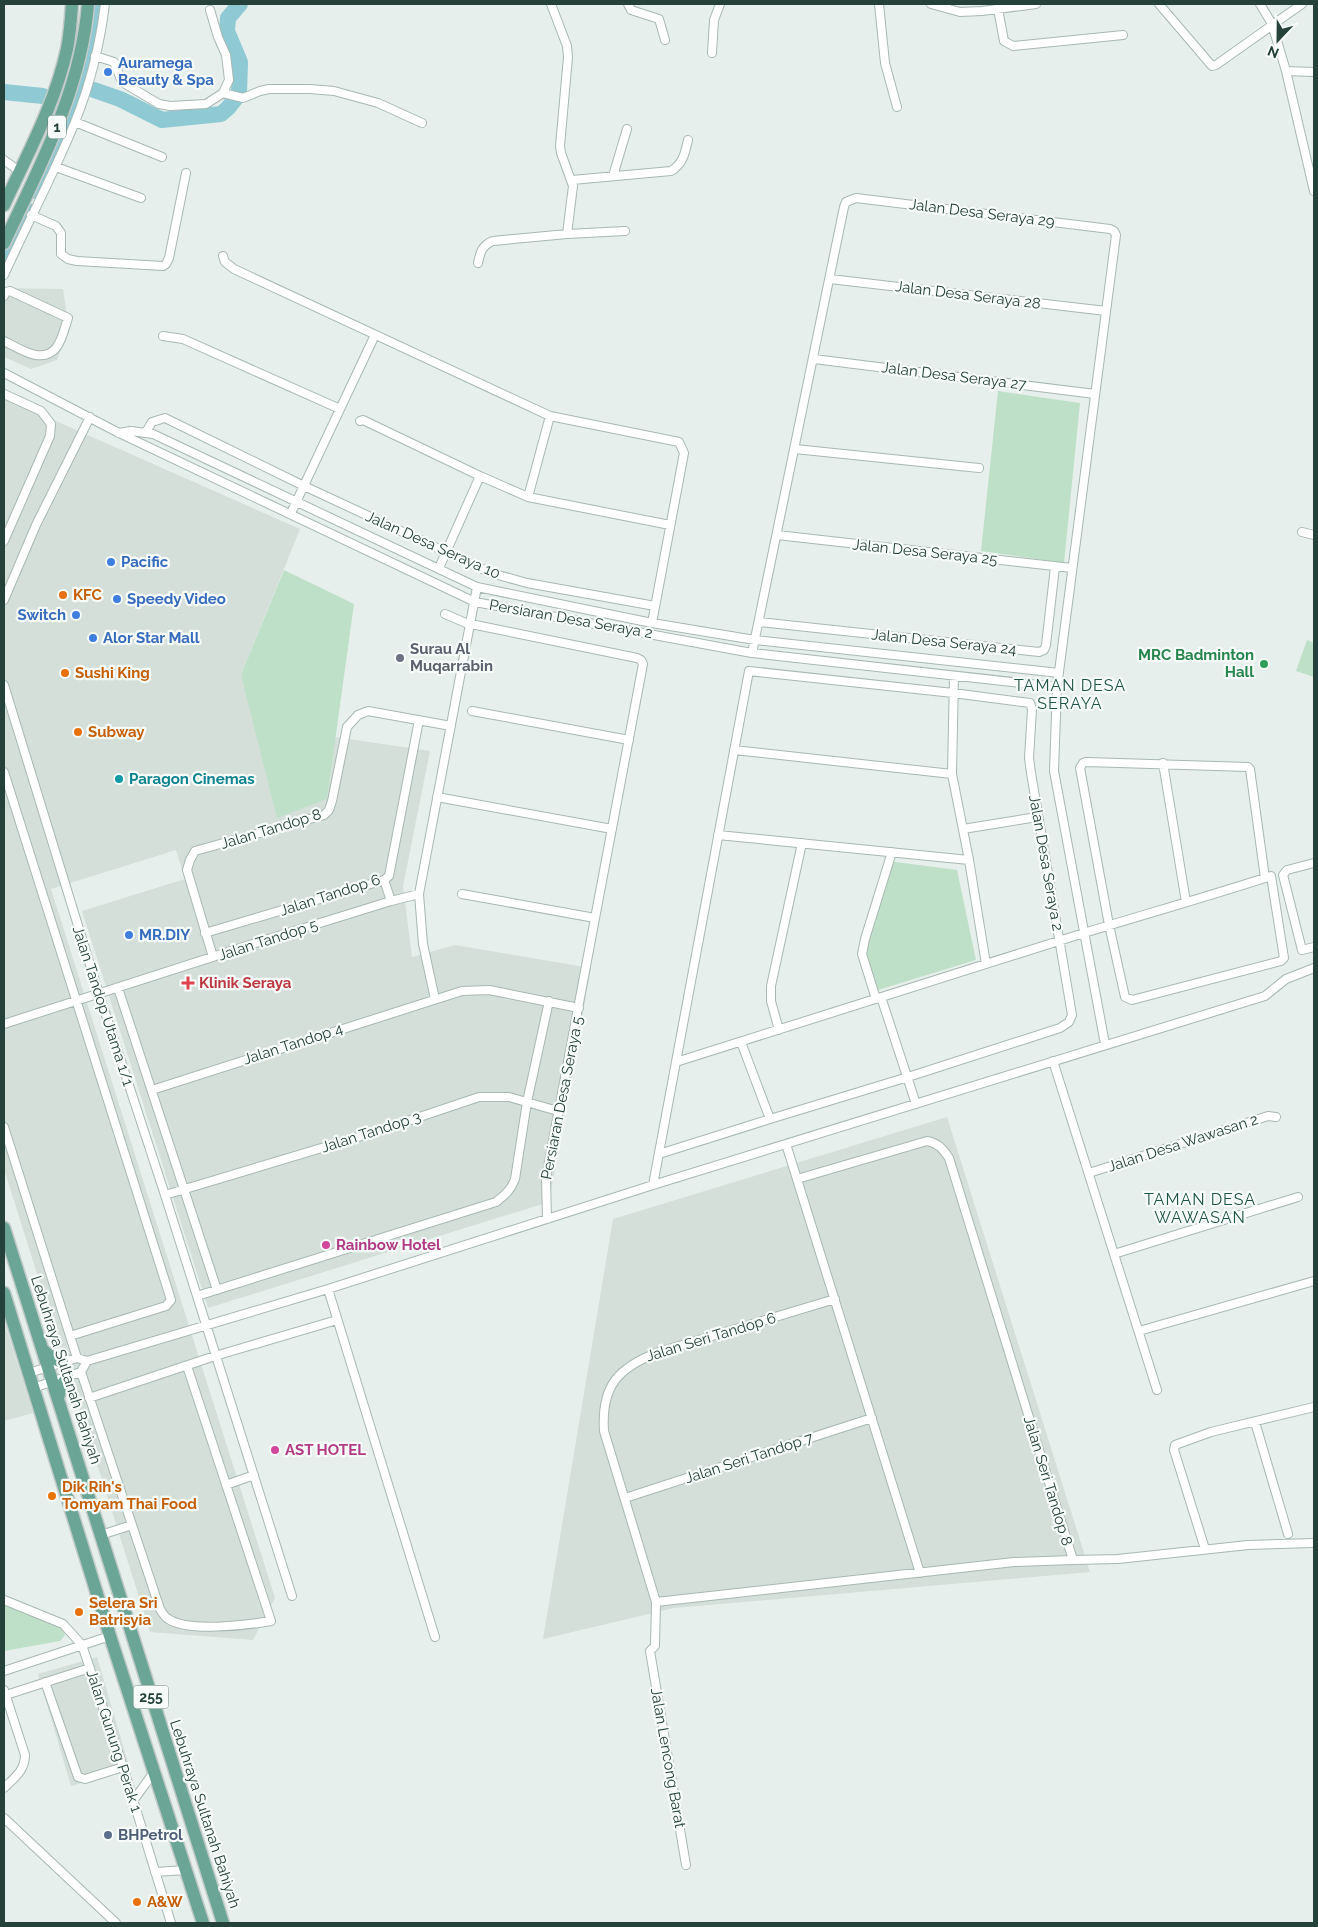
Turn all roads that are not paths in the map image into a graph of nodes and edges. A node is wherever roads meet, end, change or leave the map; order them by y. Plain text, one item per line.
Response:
1 (72, 4) edge
2 (88, 4) edge
3 (105, 4) edge
4 (551, 4) edge
5 (628, 4) edge
6 (720, 4) edge
7 (879, 4) edge
8 (931, 4) edge
9 (1036, 4) edge
10 (1159, 4) edge
11 (1260, 4) edge
12 (1302, 4) edge
13 (998, 9) junction
14 (210, 10) dead end
15 (1272, 24) junction
16 (1123, 35) dead end
17 (665, 40) dead end
18 (712, 53) dead end
19 (95, 56) junction
20 (1286, 71) junction
21 (1314, 72) edge
22 (225, 94) junction
23 (897, 107) dead end
24 (75, 122) junction
25 (422, 123) dead end
26 (627, 129) dead end
27 (688, 140) dead end
28 (162, 157) dead end
29 (1311, 159) edge
30 (4, 160) edge
31 (56, 167) junction
32 (19, 172) junction
33 (186, 172) dead end
34 (613, 176) junction
35 (572, 180) junction
36 (1314, 191) edge
37 (141, 198) dead end
38 (4, 205) edge
39 (31, 215) junction
40 (625, 231) dead end
41 (567, 234) junction
42 (4, 243) edge
43 (223, 256) dead end
44 (478, 263) dead end
45 (4, 275) edge
46 (830, 279) junction
47 (5, 294) edge
48 (1106, 311) junction
49 (375, 335) junction
50 (164, 336) dead end
51 (4, 341) edge
52 (814, 359) junction
53 (4, 372) edge
54 (4, 394) edge
55 (1095, 394) junction
56 (49, 395) junction
57 (340, 409) junction
58 (41, 411) junction
59 (550, 416) junction
60 (90, 417) junction
61 (360, 421) dead end
62 (146, 432) junction
63 (119, 433) junction
64 (795, 449) junction
65 (979, 468) dead end
66 (480, 476) junction
67 (304, 486) junction
68 (528, 497) junction
69 (296, 501) junction
70 (290, 513) junction
71 (670, 525) junction
72 (1302, 532) dead end
73 (777, 535) junction
74 (1314, 535) edge
75 (4, 541) edge
76 (445, 552) junction
77 (1055, 567) junction
78 (438, 568) junction
79 (1072, 568) junction
80 (478, 587) junction
81 (5, 590) edge
82 (4, 600) edge
83 (475, 602) junction
84 (655, 606) junction
85 (445, 614) dead end
86 (759, 622) junction
87 (652, 623) junction
88 (470, 624) junction
89 (755, 640) junction
90 (752, 653) junction
91 (1059, 673) junction
92 (954, 676) junction
93 (4, 685) edge
94 (1057, 687) junction
95 (953, 693) junction
96 (472, 711) dead end
97 (419, 720) junction
98 (451, 726) junction
99 (628, 740) junction
100 (734, 750) junction
101 (1163, 763) junction
102 (4, 772) edge
103 (952, 774) junction
104 (437, 797) junction
105 (1037, 816) junction
106 (612, 829) junction
107 (962, 829) junction
108 (718, 835) junction
109 (802, 843) junction
110 (892, 852) junction
111 (969, 860) junction
112 (1314, 862) edge
113 (1264, 878) junction
114 (384, 880) junction
115 (419, 894) junction
116 (462, 894) dead end
117 (390, 901) junction
118 (1186, 902) junction
119 (595, 918) junction
120 (1109, 925) junction
121 (1084, 933) junction
122 (205, 934) junction
123 (1060, 941) junction
124 (1314, 947) edge
125 (213, 957) junction
126 (986, 964) junction
127 (1314, 968) edge
128 (118, 988) junction
129 (99, 994) junction
130 (878, 998) junction
131 (435, 999) junction
132 (550, 1001) junction
133 (77, 1002) junction
134 (578, 1008) junction
135 (4, 1024) edge
136 (779, 1030) junction
137 (741, 1042) junction
138 (1105, 1044) junction
139 (1053, 1061) junction
140 (676, 1062) junction
141 (908, 1077) junction
142 (152, 1090) junction
143 (527, 1102) junction
144 (916, 1104) junction
145 (558, 1111) junction
146 (1276, 1118) dead end
147 (770, 1119) junction
148 (4, 1128) edge
149 (786, 1144) junction
150 (659, 1154) junction
151 (1089, 1173) junction
152 (797, 1179) junction
153 (653, 1185) junction
154 (184, 1190) junction
155 (165, 1195) junction
156 (1298, 1197) dead end
157 (547, 1219) junction
158 (4, 1228) edge
159 (1114, 1254) junction
160 (1314, 1281) edge
161 (328, 1289) junction
162 (217, 1290) junction
163 (4, 1293) edge
164 (197, 1296) junction
165 (835, 1300) junction
166 (337, 1320) junction
167 (206, 1326) junction
168 (1139, 1331) junction
169 (70, 1336) junction
170 (41, 1345) junction
171 (215, 1356) junction
172 (77, 1358) junction
173 (88, 1361) junction
174 (62, 1362) junction
175 (48, 1366) junction
176 (187, 1366) junction
177 (81, 1372) junction
178 (29, 1373) junction
179 (67, 1377) junction
180 (53, 1382) junction
181 (33, 1388) junction
182 (1157, 1390) dead end
183 (58, 1398) junction
184 (89, 1398) junction
185 (1314, 1407) edge
186 (872, 1418) junction
187 (1255, 1422) junction
188 (254, 1475) junction
189 (226, 1484) junction
190 (625, 1498) junction
191 (132, 1525) junction
192 (1288, 1534) dead end
193 (101, 1535) junction
194 (1314, 1543) edge
195 (1206, 1549) junction
196 (1073, 1560) junction
197 (920, 1573) junction
198 (292, 1596) dead end
199 (4, 1600) edge
200 (656, 1602) junction
201 (110, 1636) junction
202 (435, 1637) dead end
203 (82, 1645) junction
204 (650, 1651) joint
205 (90, 1668) junction
206 (4, 1671) edge
207 (45, 1682) junction
208 (5, 1693) edge
209 (123, 1767) junction
210 (154, 1772) junction
211 (4, 1788) edge
212 (133, 1800) junction
213 (187, 1807) junction
214 (168, 1813) junction
215 (4, 1818) edge
216 (194, 1829) junction
217 (175, 1835) junction
218 (686, 1865) dead end
219 (186, 1870) junction
220 (155, 1872) junction
221 (116, 1923) edge
222 (171, 1923) edge
223 (203, 1923) edge
224 (224, 1923) edge

1 - 32 main road, 1
2 - 42 main road, 1
3 - 19 street
4 - 35 street
5 - 17 street
6 - 18 street
7 - 23 street
8 - 13 street
9 - 13 street
10 - 15 street
11 - 15 street
12 - 15 street
13 - 16 street
14 - 22 street
15 - 20 street
19 - 22 street
19 - 24 street
20 - 21 street
20 - 29 street
22 - 25 street
24 - 28 street
24 - 31 street
26 - 34 street
27 - 34 street
29 - 36 street
30 - 32 street
31 - 37 street
31 - 39 street
32 - 38 main road, 1
33 - 39 street
34 - 35 street
35 - 41 street
39 - 45 street
40 - 41 street
41 - 44 street
43 - 49 street
46 - 48 street, Jalan Desa Seraya 28
46 - 48 street, Jalan Desa Seraya 29
46 - 52 street
47 - 51 street
48 - 55 street
49 - 57 street
49 - 59 street
50 - 57 street
52 - 55 street, Jalan Desa Seraya 27
52 - 64 street
53 - 56 street, Persiaran Desa Seraya 2
54 - 58 street
55 - 79 street
56 - 58 street
56 - 60 street, Persiaran Desa Seraya 2
57 - 67 street
58 - 75 street
59 - 68 street
59 - 71 street
60 - 63 street, Persiaran Desa Seraya 2
60 - 81 street
61 - 66 street
62 - 63 street, Persiaran Desa Seraya 2
62 - 67 street, Jalan Desa Seraya 10
62 - 69 street, Persiaran Desa Seraya 2
63 - 70 street, Persiaran Desa Seraya 2
64 - 65 street
64 - 73 street
66 - 68 street
66 - 76 street
67 - 69 street
67 - 76 street, Jalan Desa Seraya 10
68 - 71 street
69 - 70 street
69 - 78 street, Persiaran Desa Seraya 2
70 - 83 street, Persiaran Desa Seraya 2
71 - 84 street
72 - 74 street
73 - 77 street, Jalan Desa Seraya 25
73 - 86 street
76 - 78 street
76 - 84 street, Jalan Desa Seraya 10
77 - 79 street, Jalan Desa Seraya 25
77 - 86 street, Jalan Desa Seraya 24
78 - 80 street, Persiaran Desa Seraya 2
79 - 91 street
80 - 83 street
80 - 87 street, Persiaran Desa Seraya 2
81 - 82 street
83 - 88 street
83 - 90 street, Persiaran Desa Seraya 2
84 - 87 street
85 - 88 street
86 - 89 street
87 - 89 street, Persiaran Desa Seraya 2
88 - 98 street
88 - 99 street, Persiaran Desa Seraya 5
89 - 90 street
89 - 91 street, Persiaran Desa Seraya 2
90 - 92 street, Persiaran Desa Seraya 2
91 - 94 street
92 - 94 street, Persiaran Desa Seraya 2
92 - 95 street
93 - 129 street, Jalan Tandop Utama 1/1
94 - 121 street
95 - 100 street
95 - 103 street
95 - 105 street, Jalan Desa Seraya 2
96 - 99 street
97 - 98 street
97 - 114 street, Jalan Tandop 6
97 - 122 street, Jalan Tandop 8
98 - 104 street
99 - 106 street, Persiaran Desa Seraya 5
100 - 103 street
100 - 108 street
101 - 113 street
101 - 118 street
101 - 120 street
102 - 133 street
103 - 107 street
104 - 106 street
104 - 115 street
105 - 107 street
105 - 123 street, Jalan Desa Seraya 2
106 - 119 street, Persiaran Desa Seraya 5
107 - 111 street
108 - 109 street
108 - 140 street
109 - 110 street
109 - 136 street
110 - 111 street
110 - 130 street
111 - 126 street
112 - 124 street
113 - 118 street
113 - 120 street
114 - 117 street
114 - 122 street, Jalan Tandop 6
115 - 117 street, Jalan Tandop 5
115 - 131 street
116 - 119 street
117 - 125 street, Jalan Tandop 5
118 - 120 street
119 - 134 street, Persiaran Desa Seraya 5
120 - 121 street
121 - 123 street
121 - 138 street
122 - 125 street
123 - 126 street
123 - 141 street, Jalan Desa Seraya 2
125 - 128 street, Jalan Tandop 5
126 - 130 street
127 - 138 street
128 - 129 street, Jalan Tandop 5
128 - 142 street
129 - 133 street, Jalan Tandop 5
129 - 155 street, Jalan Tandop Utama 1/1
130 - 136 street
130 - 141 street
131 - 132 street, Jalan Tandop 4
131 - 142 street, Jalan Tandop 4
132 - 134 street, Jalan Tandop 4
132 - 143 street
133 - 135 street, Jalan Tandop 5
133 - 169 street
134 - 145 street, Persiaran Desa Seraya 5
136 - 137 street
137 - 140 street
137 - 147 street
138 - 139 street
139 - 144 street
139 - 151 street
140 - 150 street
141 - 144 street
141 - 147 street
142 - 154 street
143 - 145 street, Jalan Tandop 3
143 - 154 street, Jalan Tandop 3
143 - 162 street
144 - 149 street
145 - 157 street, Persiaran Desa Seraya 5
146 - 151 street, Jalan Desa Wawasan 2
147 - 150 street
148 - 169 street
149 - 152 street
149 - 153 street
150 - 153 street
151 - 159 street
152 - 165 street
152 - 196 street, Jalan Seri Tandop 8
153 - 157 street
154 - 155 street, Jalan Tandop 3
154 - 162 street
155 - 164 street, Jalan Tandop Utama 1/1
156 - 159 street
157 - 161 street
158 - 170 main road, Lebuhraya Sultanah Bahiyah / 255
159 - 168 street
160 - 168 street
161 - 166 street
161 - 167 street
162 - 164 street
163 - 178 main road, 255
164 - 167 street, Jalan Tandop Utama 1/1
165 - 186 street
165 - 190 street, Jalan Seri Tandop 6
166 - 171 street
166 - 202 street
167 - 171 street, Jalan Tandop Utama 1/1
167 - 173 street
168 - 182 street
169 - 172 street
170 - 174 main road
170 - 175 main road, Lebuhraya Sultanah Bahiyah / 255
171 - 176 street
171 - 188 street, Jalan Tandop Utama 1/1
172 - 173 street
172 - 174 street
173 - 177 street
174 - 175 street
175 - 178 street
175 - 180 main road, Lebuhraya Sultanah Bahiyah / 255
176 - 184 street
176 - 189 street
177 - 179 street
177 - 184 street
178 - 181 main road, 255
179 - 180 street
179 - 183 main road
180 - 181 street
180 - 183 main road, Lebuhraya Sultanah Bahiyah / 255
181 - 201 main road, 255
183 - 193 main road, Lebuhraya Sultanah Bahiyah / 255
184 - 191 street
185 - 187 street
186 - 190 street, Jalan Seri Tandop 7
186 - 197 street
187 - 192 street
187 - 195 street
188 - 189 street
188 - 198 street, Jalan Tandop Utama 1/1
189 - 191 street
190 - 200 street, Jalan Seri Tandop 6
191 - 193 street
193 - 213 main road, Lebuhraya Sultanah Bahiyah / 255
194 - 195 street
195 - 196 street
196 - 197 street, Jalan Seri Tandop 8
197 - 200 street, Jalan Seri Tandop 8
199 - 203 street
200 - 204 street, Jalan Seri Tandop 6
201 - 203 street
201 - 210 main road, 255
203 - 205 street, Jalan Gunung Perak 1
203 - 206 street
204 - 218 street, Jalan Lencong Barat
205 - 207 street
205 - 209 street, Jalan Gunung Perak 1
207 - 208 street
207 - 209 street
208 - 211 street
209 - 212 street, Jalan Gunung Perak 1
210 - 212 street
210 - 214 main road, 255
212 - 220 street, Jalan Gunung Perak 1
213 - 214 main road
213 - 216 main road, Lebuhraya Sultanah Bahiyah / 255
214 - 217 main road, 255
215 - 221 street
216 - 217 main road
216 - 224 main road, Lebuhraya Sultanah Bahiyah / 255
217 - 219 main road, 255
219 - 220 street
219 - 223 main road, 255
220 - 222 street, Jalan Gunung Perak 1

